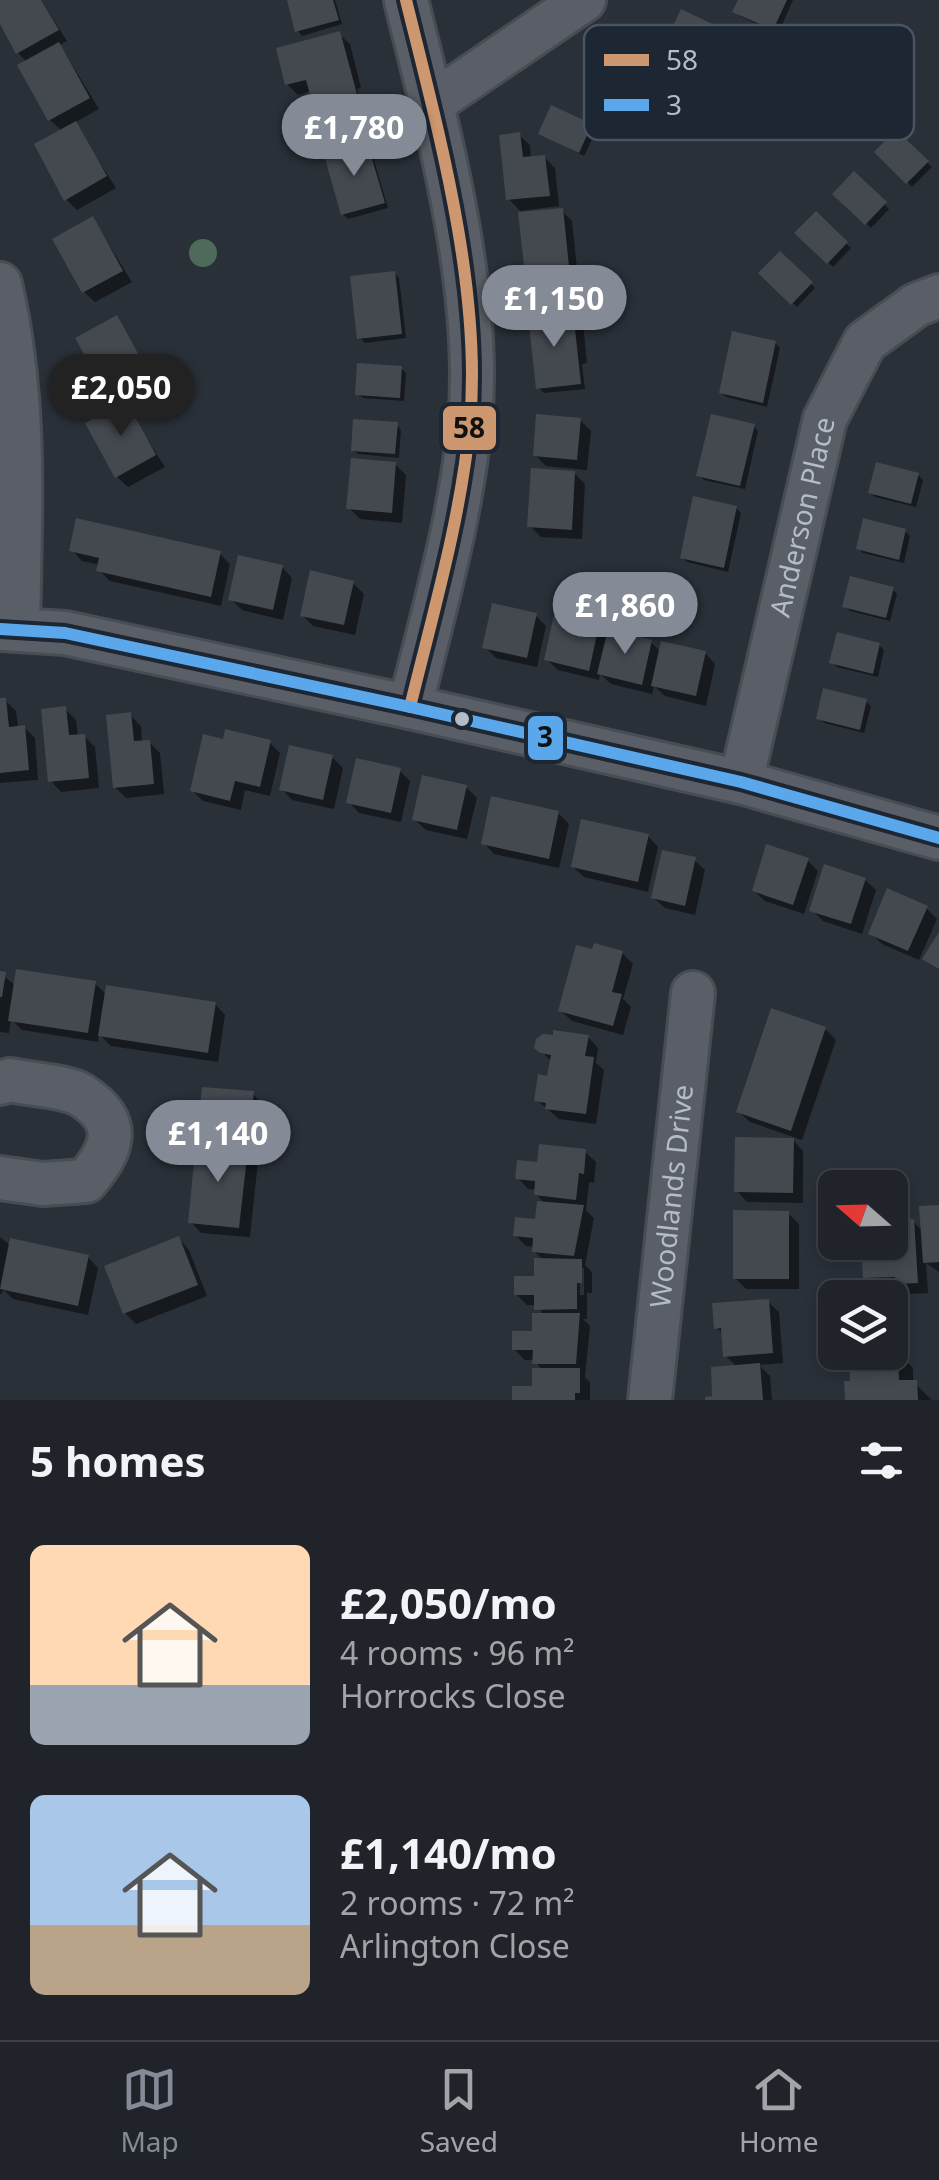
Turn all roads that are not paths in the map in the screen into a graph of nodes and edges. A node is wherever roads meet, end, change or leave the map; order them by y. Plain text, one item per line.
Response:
1 (406, 0) edge
2 (584, 0) edge
3 (431, 104) junction
4 (0, 284) edge
5 (939, 296) edge
6 (9, 629) edge
7 (410, 706) junction
8 (741, 782) junction
9 (939, 838) edge
10 (693, 993) dead end
11 (0, 1083) edge
12 (0, 1178) edge
13 (650, 1400) edge

1 - 3 street
2 - 3 street
3 - 7 street
4 - 6 street
5 - 8 street, Anderson Place
6 - 7 street
7 - 8 street
8 - 9 street
10 - 13 street, Woodlands Drive
11 - 12 street

